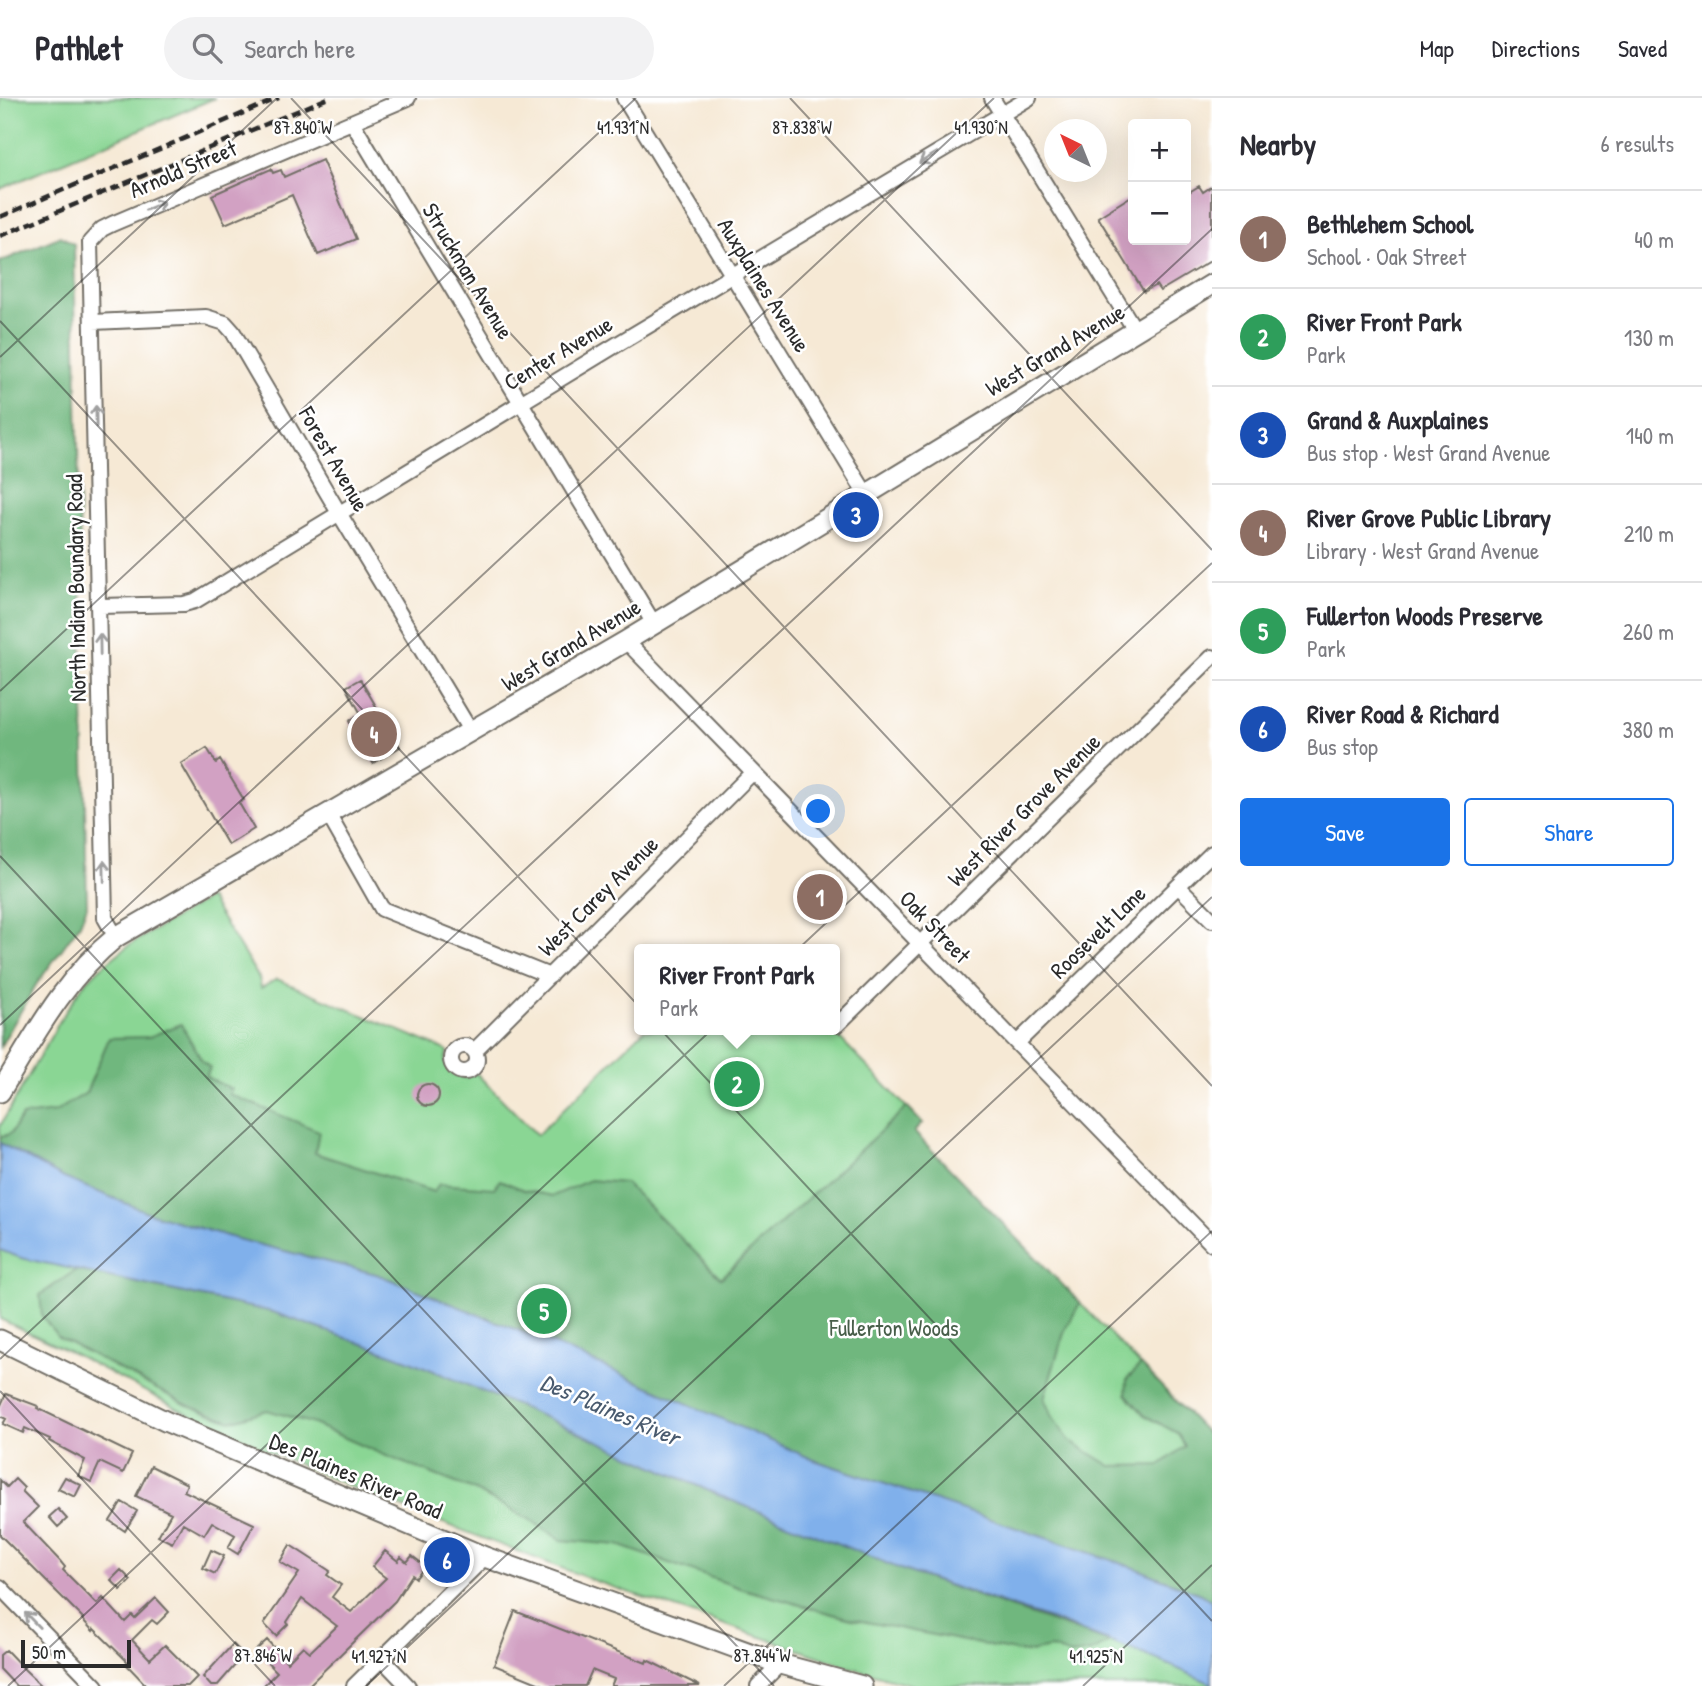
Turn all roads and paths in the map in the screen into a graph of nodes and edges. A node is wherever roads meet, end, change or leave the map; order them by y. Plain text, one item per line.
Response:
1 (408, 98) edge
2 (624, 98) edge
3 (992, 98) edge
4 (1029, 98) edge
5 (1002, 114) junction
6 (352, 122) junction
7 (94, 236) joint
8 (731, 276) junction
9 (1212, 284) edge
10 (93, 322) junction
11 (1135, 330) junction
12 (521, 402) junction
13 (866, 494) junction
14 (339, 513) junction
15 (100, 606) junction
16 (654, 624) junction
17 (625, 641) junction
18 (1212, 657) edge
19 (471, 732) junction
20 (753, 772) junction
21 (328, 814) junction
22 (1212, 853) edge
23 (1178, 886) junction
24 (1212, 920) edge
25 (116, 936) junction
26 (920, 944) junction
27 (550, 976) junction
28 (840, 1022) edge
29 (1017, 1044) junction
30 (474, 1051) dead end
31 (0, 1092) edge
32 (1212, 1244) edge
33 (0, 1340) edge
34 (485, 1557) junction
35 (0, 1587) edge
36 (382, 1659) junction
37 (780, 1664) junction
38 (96, 1686) edge
39 (354, 1686) edge
40 (408, 1686) edge
41 (758, 1686) edge
42 (862, 1686) edge

1 - 6 street, Arnold Street
2 - 8 street, Auxplaines Avenue
3 - 5 street
4 - 5 street, Center Avenue
5 -> 8 street, Center Avenue
5 - 11 street
7 -> 6 street, Arnold Street
6 - 12 street, Struckman Avenue
7 - 10 street, North Indian Boundary Road
8 - 12 street, Center Avenue
8 - 13 street, Auxplaines Avenue
9 - 11 main road, West Grand Avenue
10 - 14 street, Forest Avenue
15 -> 10 street, North Indian Boundary Road
11 - 13 main road, West Grand Avenue
12 - 14 street, Center Avenue
12 - 16 street, Struckman Avenue
13 - 16 main road, West Grand Avenue
14 - 15 street, Center Avenue
14 - 19 street, Forest Avenue
25 -> 15 street, North Indian Boundary Road
16 - 17 main road, West Grand Avenue
17 - 19 main road, West Grand Avenue
17 - 20 street, Oak Street
18 - 26 street, West River Grove Avenue
19 - 21 main road, West Grand Avenue
20 - 26 street, Oak Street
20 - 27 street, West Carey Avenue
21 - 25 main road, West Grand Avenue
21 - 27 street
22 - 23 street, Roosevelt Lane
23 - 24 street
23 - 29 street, Roosevelt Lane
25 - 31 main road, West Grand Avenue
26 - 28 street, West River Grove Avenue
26 - 29 street, Oak Street
27 - 30 street, West Carey Avenue
29 - 32 street, Oak Street
33 - 34 main road, Des Plaines River Road
34 - 36 street
34 - 37 main road, Des Plaines River Road
38 -> 35 street
36 - 39 street
36 - 40 street
37 - 41 street
37 - 42 main road, Des Plaines River Road

